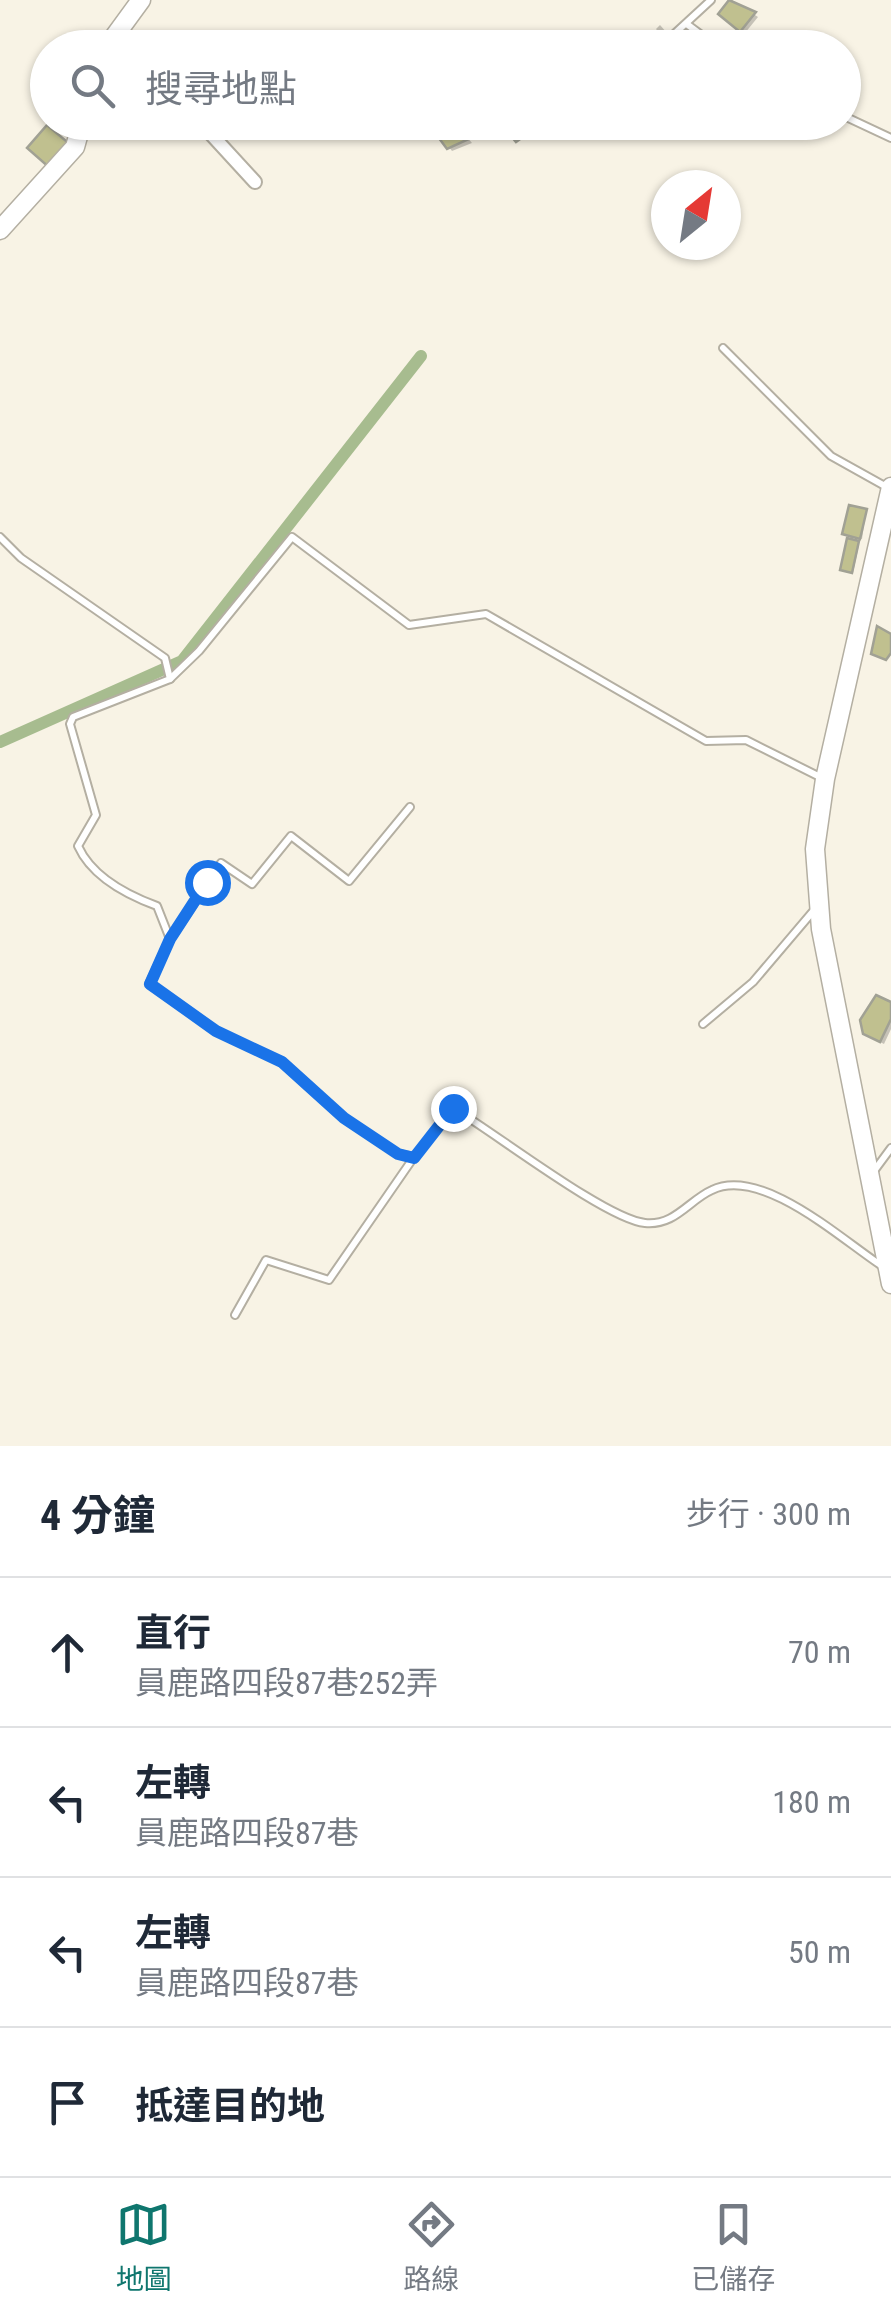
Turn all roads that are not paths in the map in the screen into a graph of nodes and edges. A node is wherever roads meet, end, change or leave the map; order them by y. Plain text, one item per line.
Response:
1 (141, 0) edge
2 (711, 0) edge
3 (688, 25) junction
4 (119, 30) edge
5 (682, 30) edge
6 (695, 30) edge
7 (861, 124) edge
8 (891, 138) edge
9 (77, 140) edge
10 (224, 140) edge
11 (255, 182) dead end
12 (0, 230) edge
13 (723, 348) dead end
14 (891, 489) edge
15 (0, 537) edge
16 (170, 679) junction
17 (825, 779) junction
18 (410, 806) dead end
19 (819, 905) junction
20 (170, 939) junction
21 (704, 1024) dead end
22 (891, 1148) edge
23 (414, 1157) junction
24 (870, 1177) junction
25 (890, 1274) edge
26 (235, 1315) dead end

1 - 4 main road
2 - 3 lane
3 - 5 lane
3 - 6 lane
7 - 8 lane
9 - 12 main road
10 - 11 street
13 - 14 lane
14 - 17 main road
15 - 16 lane
16 - 17 lane
16 - 20 lane
17 - 19 main road
18 - 20 lane
19 - 21 lane
19 - 24 main road
20 - 23 lane
22 - 24 lane
23 - 25 lane
23 - 26 lane
24 - 25 main road

